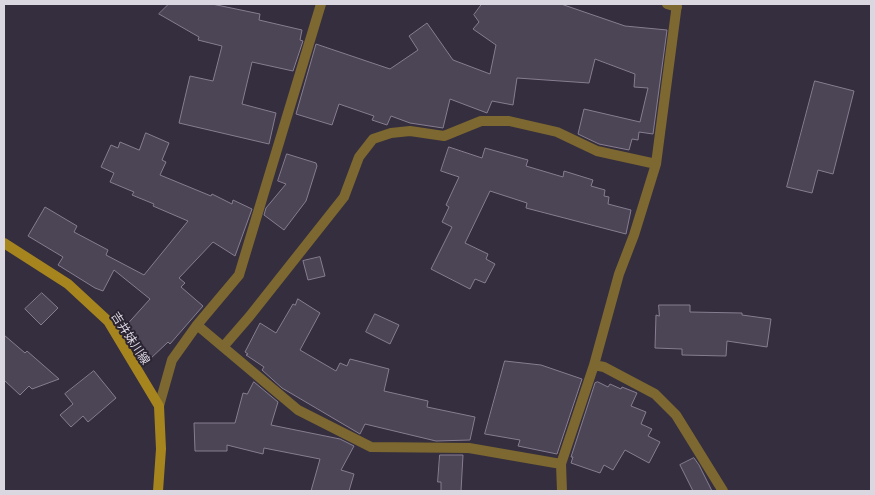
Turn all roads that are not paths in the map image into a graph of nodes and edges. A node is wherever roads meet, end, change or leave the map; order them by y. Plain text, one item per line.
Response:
1 (321, 4) edge
2 (674, 5) edge
3 (656, 164) junction
4 (4, 243) edge
5 (197, 325) junction
6 (222, 347) junction
7 (594, 365) junction
8 (159, 406) junction
9 (561, 464) junction
10 (158, 491) edge
11 (562, 491) edge
12 (724, 491) edge

1 - 5 street
2 - 3 street
3 - 6 street
3 - 7 street
4 - 8 main road, 吉井妹川線
5 - 6 street
5 - 8 street
6 - 9 street
7 - 9 street
7 - 12 street
8 - 10 main road, 吉井妹川線
9 - 11 street

